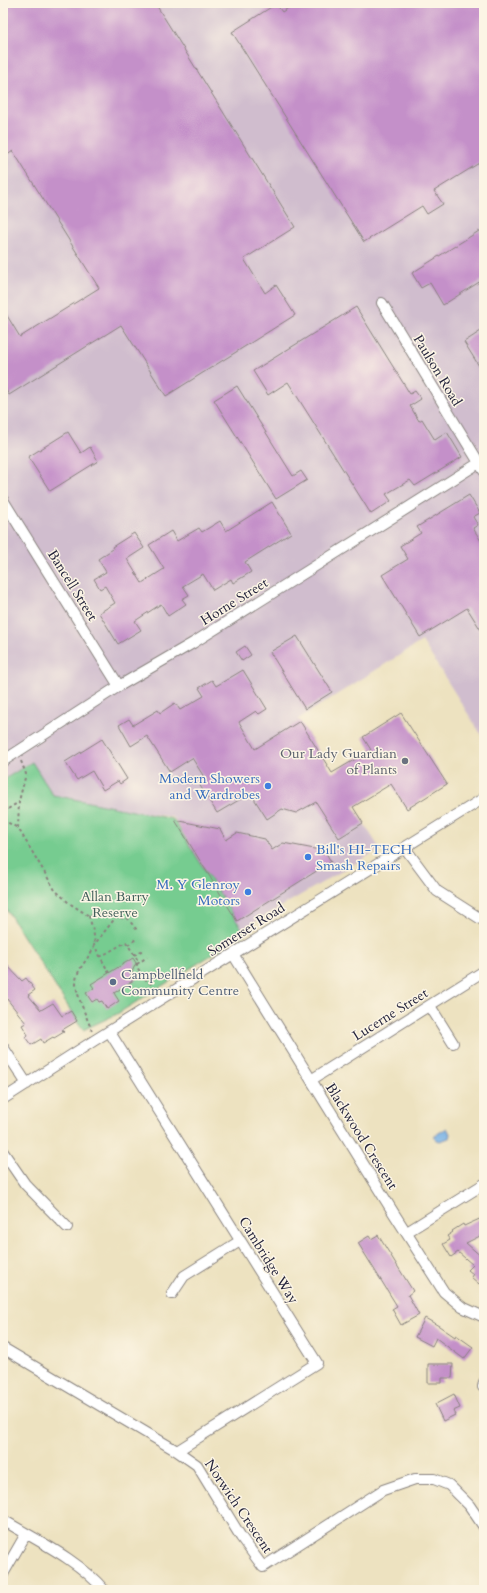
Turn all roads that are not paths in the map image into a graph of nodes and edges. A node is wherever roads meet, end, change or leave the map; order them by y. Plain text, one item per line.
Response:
1 (382, 303) dead end
2 (481, 467) edge
3 (3, 500) edge
4 (119, 686) junction
5 (3, 761) edge
6 (484, 798) edge
7 (405, 848) junction
8 (484, 921) edge
9 (233, 954) junction
10 (484, 971) edge
11 (430, 1006) junction
12 (109, 1031) junction
13 (453, 1043) dead end
14 (3, 1047) edge
15 (311, 1080) junction
16 (27, 1084) junction
17 (3, 1099) edge
18 (3, 1152) edge
19 (484, 1184) edge
20 (67, 1227) dead end
21 (407, 1232) junction
22 (240, 1240) junction
23 (172, 1294) dead end
24 (484, 1317) edge
25 (3, 1348) edge
26 (178, 1451) junction
27 (3, 1520) edge
28 (484, 1527) edge
29 (26, 1534) junction
30 (3, 1574) edge
31 (104, 1590) edge

1 - 2 street, Paulson Road
2 - 4 street, Horne Street
3 - 4 street, Bancell Street
4 - 5 street, Horne Street
6 - 7 street, Somerset Road
7 - 8 street
7 - 9 street, Somerset Road
9 - 12 street, Somerset Road
9 - 15 street, Blackwood Crescent
10 - 11 street, Lucerne Street
11 - 13 street
11 - 15 street, Lucerne Street
12 - 16 street, Somerset Road
12 - 22 street, Cambridge Way
14 - 16 street
15 - 21 street, Blackwood Crescent
16 - 17 street, Somerset Road
18 - 20 street
19 - 21 street
21 - 24 street, Blackwood Crescent
22 - 23 street
22 - 26 street, Cambridge Way
25 - 26 street, Norwich Crescent
26 - 28 street, Norwich Crescent
27 - 29 street
29 - 30 street
29 - 31 street

